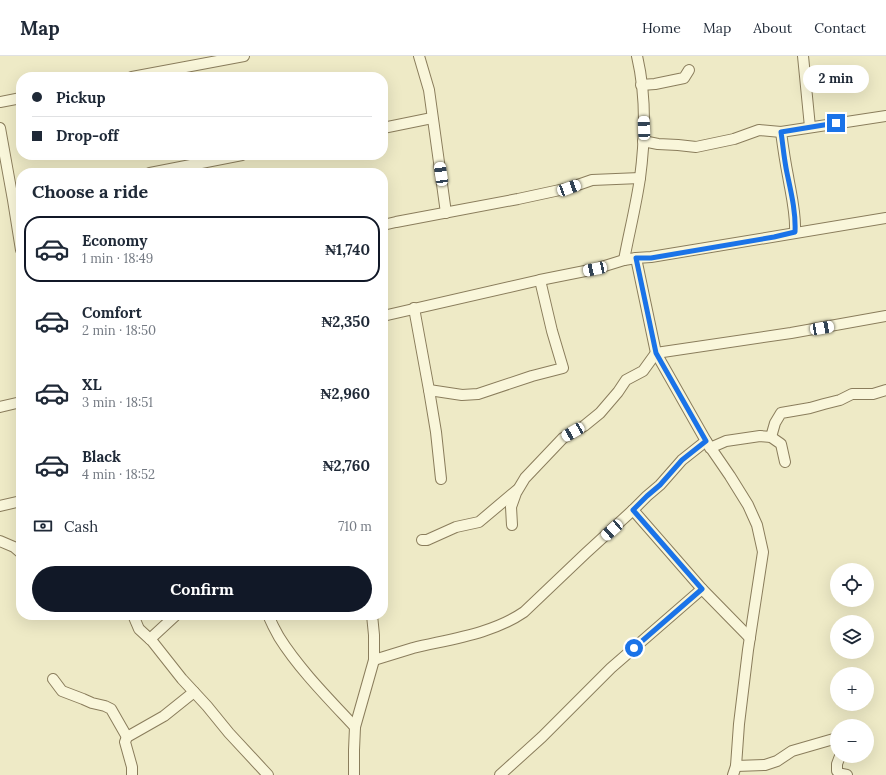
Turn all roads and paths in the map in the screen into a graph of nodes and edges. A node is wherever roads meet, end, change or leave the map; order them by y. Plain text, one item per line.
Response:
1 (244, 56) edge
2 (419, 56) edge
3 (637, 56) edge
4 (803, 56) edge
5 (689, 70) dead end
6 (159, 72) edge
7 (641, 85) junction
8 (16, 99) edge
9 (0, 102) edge
10 (886, 116) edge
11 (432, 118) junction
12 (388, 127) edge
13 (810, 127) junction
14 (0, 128) edge
15 (781, 132) junction
16 (643, 141) junction
17 (216, 160) edge
18 (176, 168) edge
19 (640, 178) junction
20 (16, 195) edge
21 (446, 213) junction
22 (886, 218) edge
23 (388, 224) edge
24 (795, 232) junction
25 (636, 258) junction
26 (624, 260) junction
27 (540, 280) junction
28 (414, 308) junction
29 (388, 315) edge
30 (886, 316) edge
31 (656, 353) junction
32 (429, 390) junction
33 (886, 390) edge
34 (16, 403) edge
35 (0, 407) edge
36 (771, 437) junction
37 (708, 444) junction
38 (785, 462) dead end
39 (441, 479) dead end
40 (520, 487) junction
41 (16, 503) edge
42 (0, 506) edge
43 (633, 510) junction
44 (512, 525) dead end
45 (422, 540) dead end
46 (0, 541) edge
47 (16, 549) edge
48 (702, 589) junction
49 (135, 620) edge
50 (171, 620) edge
51 (270, 620) edge
52 (372, 620) edge
53 (750, 638) junction
54 (150, 639) junction
55 (374, 660) junction
56 (53, 679) dead end
57 (194, 692) junction
58 (355, 727) junction
59 (127, 737) junction
60 (830, 740) edge
61 (837, 763) edge
62 (734, 770) edge
63 (132, 775) edge
64 (268, 775) edge
65 (354, 775) edge
66 (500, 775) edge
67 (847, 775) edge

1 - 6 street
2 - 11 street
3 - 7 street
4 - 13 street
5 - 7 street
7 - 16 street
8 - 9 street
10 - 13 street
11 - 12 street
11 - 21 street
13 - 15 street
14 - 20 street
15 - 16 street
15 - 24 street
16 - 19 street
17 - 18 street
19 - 21 street
19 - 26 street
21 - 23 street
22 - 24 street
24 - 25 street
25 - 26 street
25 - 31 street
26 - 27 street
27 - 28 street
27 - 32 street
28 - 29 street
28 - 32 street
30 - 31 street
31 - 37 street
31 - 40 street
32 - 39 street
33 - 36 street
34 - 35 street
36 - 37 street
36 - 38 street
37 - 43 street
37 - 53 street
40 - 44 street
40 - 45 street
41 - 42 street
43 - 48 street
43 - 55 street
46 - 47 street
48 - 53 street
48 - 66 street
49 - 54 street
50 - 54 street
51 - 58 street
52 - 55 street
53 - 62 street
54 - 57 street
55 - 58 street
56 - 59 street
57 - 59 street
57 - 64 street
58 - 65 street
59 - 63 street
60 - 62 street
61 - 67 street

